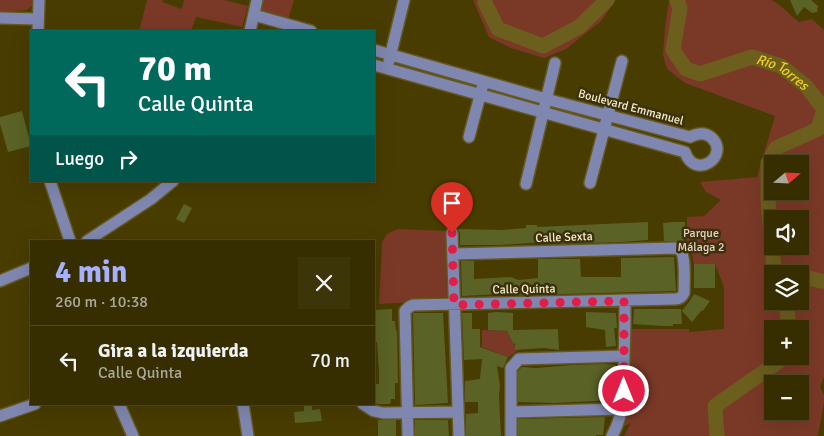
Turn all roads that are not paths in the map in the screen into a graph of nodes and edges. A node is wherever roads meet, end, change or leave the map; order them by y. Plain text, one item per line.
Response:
1 (39, 0) edge
2 (257, 0) edge
3 (404, 0) edge
4 (254, 15) junction
5 (0, 18) edge
6 (38, 19) junction
7 (38, 30) edge
8 (252, 30) edge
9 (308, 30) edge
10 (375, 50) edge
11 (391, 55) junction
12 (622, 61) dead end
13 (555, 64) dead end
14 (375, 65) edge
15 (387, 69) junction
16 (484, 81) junction
17 (480, 95) junction
18 (546, 99) junction
19 (543, 113) junction
20 (608, 115) junction
21 (604, 130) junction
22 (469, 137) dead end
23 (50, 182) edge
24 (172, 182) edge
25 (590, 183) dead end
26 (526, 184) dead end
27 (452, 233) dead end
28 (70, 240) edge
29 (89, 240) edge
30 (453, 254) junction
31 (30, 268) edge
32 (0, 281) edge
33 (675, 300) joint
34 (624, 301) junction
35 (454, 305) junction
36 (624, 356) junction
37 (32, 405) edge
38 (119, 405) edge
39 (244, 405) edge
40 (365, 405) edge
41 (622, 409) junction
42 (407, 412) junction
43 (458, 412) junction
44 (511, 412) junction
45 (0, 416) edge
46 (133, 436) edge
47 (248, 436) edge
48 (408, 436) edge
49 (459, 436) edge
50 (511, 436) edge
51 (612, 436) edge

1 - 6 street
2 - 4 street
3 - 11 street
4 - 8 street
4 - 9 street
5 - 6 street
6 - 7 street
10 - 11 street, Boulevard Emmanuel
11 - 15 street
11 - 16 street, Boulevard Emmanuel
12 - 20 street
13 - 18 street
14 - 15 street, Boulevard Emmanuel
15 - 17 street, Boulevard Emmanuel
16 - 17 street
16 - 18 street, Boulevard Emmanuel
17 - 19 street, Boulevard Emmanuel
17 - 22 street
18 - 19 street
18 - 20 street, Boulevard Emmanuel
19 - 21 street, Boulevard Emmanuel
19 - 26 street
20 - 21 street
20 - 21 street, Boulevard Emmanuel
21 - 25 street
23 - 28 street
24 - 29 street
27 - 30 street
30 - 33 street, Calle Sexta
30 - 35 street
31 - 32 street
33 - 34 street, Calle Quinta
34 - 35 street, Calle Quinta
34 - 36 street
35 - 42 street, Calle Quinta
35 - 43 street
36 - 41 street
36 - 44 street
37 - 45 street
38 - 46 street
39 - 47 street
40 - 42 street
41 - 44 street
41 - 51 street
42 - 43 street
42 - 48 street
43 - 49 street
44 - 50 street

